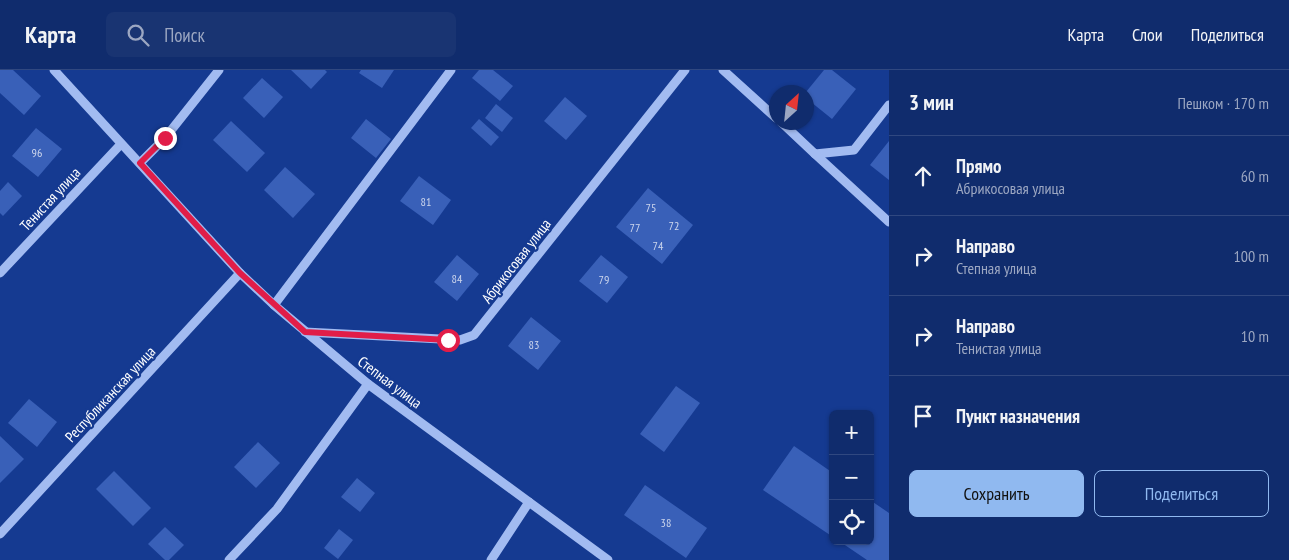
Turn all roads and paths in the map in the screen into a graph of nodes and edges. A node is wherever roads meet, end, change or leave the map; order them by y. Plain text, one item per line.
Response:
1 (54, 70) edge
2 (219, 70) edge
3 (451, 70) edge
4 (685, 70) edge
5 (723, 70) edge
6 (889, 104) edge
7 (769, 112) edge
8 (790, 130) edge
9 (121, 144) junction
10 (815, 154) junction
11 (140, 163) junction
12 (889, 222) edge
13 (0, 273) edge
14 (240, 273) junction
15 (274, 305) junction
16 (305, 332) junction
17 (368, 384) junction
18 (529, 502) junction
19 (0, 534) edge
20 (229, 560) edge
21 (491, 560) edge
22 (608, 560) edge

1 - 9 street, Степная улица
2 - 11 street
3 - 15 street
4 - 16 street, Абрикосовая улица
5 - 7 street
6 - 10 street
8 - 10 street
9 - 11 street, Степная улица
9 - 13 street, Тенистая улица
10 - 12 street
11 - 14 street, Степная улица
14 - 15 street, Степная улица
14 - 19 street, Республиканская улица
15 - 16 street, Степная улица
16 - 17 street, Степная улица
17 - 18 street, Степная улица
17 - 20 street
18 - 21 street
18 - 22 street, Степная улица

